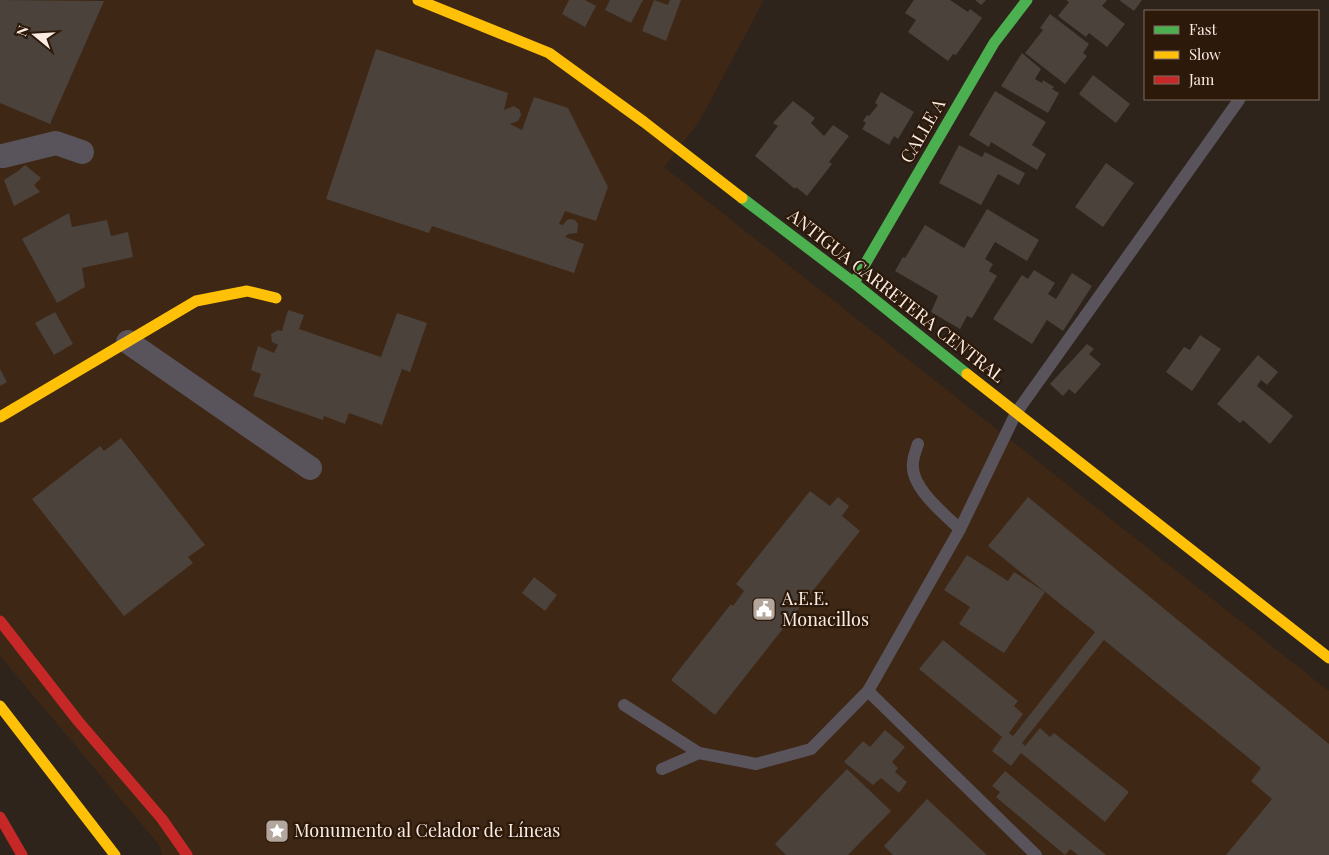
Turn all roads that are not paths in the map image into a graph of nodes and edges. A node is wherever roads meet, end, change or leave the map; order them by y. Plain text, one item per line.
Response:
1 (418, 0) edge
2 (1026, 0) edge
3 (1239, 100) edge
4 (82, 152) dead end
5 (1, 153) edge
6 (854, 283) junction
7 (276, 298) dead end
8 (128, 342) junction
9 (1016, 413) junction
10 (0, 417) edge
11 (918, 444) dead end
12 (310, 468) dead end
13 (960, 529) junction
14 (0, 621) edge
15 (1329, 658) edge
16 (868, 692) junction
17 (624, 705) dead end
18 (0, 706) edge
19 (699, 753) junction
20 (662, 769) dead end
21 (0, 817) edge
22 (22, 855) edge
23 (115, 855) edge
24 (187, 855) edge
25 (1036, 855) edge

1 - 6 main road, ANTIGUA CARRETERA CENTRAL
2 - 6 main road, CALLE A
3 - 9 lane
4 - 5 street
6 - 9 main road, ANTIGUA CARRETERA CENTRAL
7 - 8 main road
8 - 10 main road
8 - 12 street
9 - 13 lane
9 - 15 main road, ANTIGUA CARRETERA CENTRAL
11 - 13 lane
13 - 16 lane
14 - 24 main road
16 - 19 lane
16 - 25 lane
17 - 19 lane
18 - 23 main road
19 - 20 lane
21 - 22 main road

